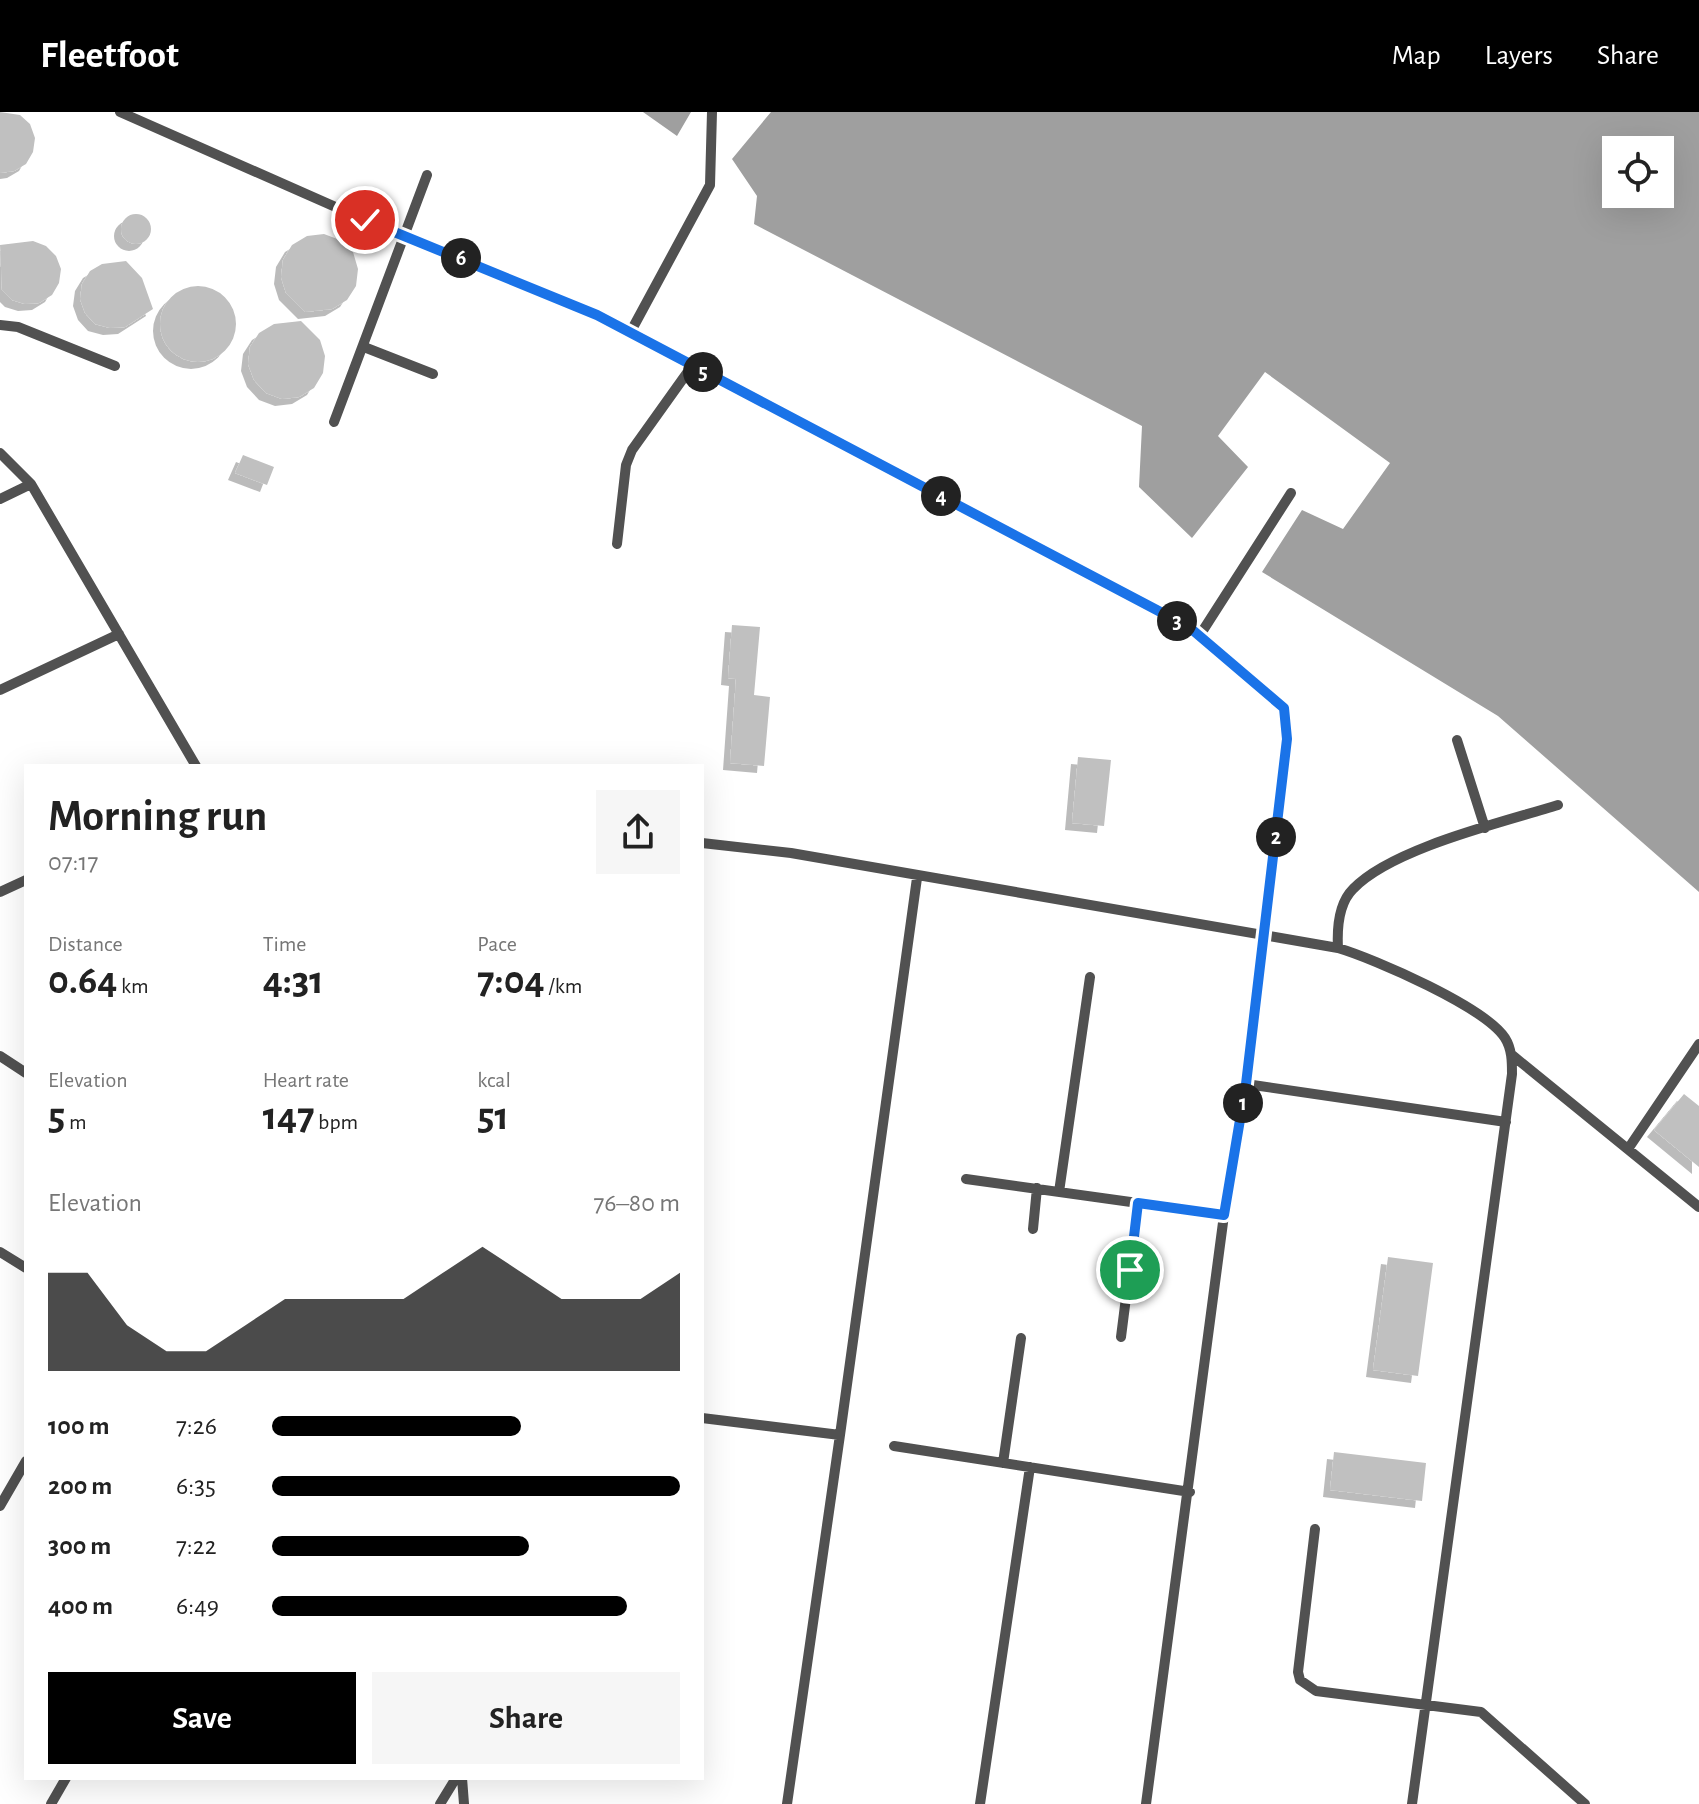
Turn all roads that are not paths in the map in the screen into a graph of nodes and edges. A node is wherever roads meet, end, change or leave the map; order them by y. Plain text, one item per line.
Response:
1 (120, 112) edge
2 (712, 112) edge
3 (427, 175) dead end
4 (406, 236) junction
5 (0, 325) edge
6 (630, 333) junction
7 (364, 347) junction
8 (115, 366) dead end
9 (692, 366) junction
10 (433, 374) dead end
11 (334, 422) dead end
12 (0, 453) edge
13 (31, 484) junction
14 (1291, 493) dead end
15 (0, 499) edge
16 (617, 544) dead end
17 (119, 634) junction
18 (1200, 635) junction
19 (0, 690) edge
20 (1457, 740) dead end
21 (195, 764) edge
22 (1558, 805) dead end
23 (1485, 828) junction
24 (704, 843) edge
25 (917, 878) junction
26 (24, 881) edge
27 (0, 892) edge
28 (1266, 935) junction
29 (1338, 948) junction
30 (1090, 977) dead end
31 (1699, 1044) edge
32 (1512, 1055) junction
33 (0, 1056) edge
34 (24, 1072) edge
35 (1246, 1084) junction
36 (1506, 1122) junction
37 (1628, 1149) junction
38 (966, 1179) dead end
39 (1037, 1188) junction
40 (1059, 1192) junction
41 (1138, 1203) junction
42 (1699, 1207) edge
43 (1224, 1215) junction
44 (1033, 1229) dead end
45 (0, 1252) edge
46 (24, 1267) edge
47 (1121, 1337) dead end
48 (1021, 1338) dead end
49 (704, 1418) edge
50 (840, 1435) junction
51 (894, 1446) dead end
52 (1003, 1463) junction
53 (24, 1464) edge
54 (1030, 1467) junction
55 (1190, 1492) junction
56 (0, 1506) edge
57 (1315, 1529) dead end
58 (1426, 1704) junction
59 (65, 1780) edge
60 (455, 1780) edge
61 (462, 1780) edge
62 (51, 1804) edge
63 (440, 1804) edge
64 (464, 1804) edge
65 (787, 1804) edge
66 (980, 1804) edge
67 (1146, 1804) edge
68 (1412, 1804) edge
69 (1585, 1804) edge

1 - 4 lane
2 - 6 lane
3 - 4 lane
4 - 6 lane
4 - 7 lane
5 - 8 lane
6 - 9 lane
7 - 10 lane
7 - 11 lane
9 - 16 lane
9 - 18 lane
12 - 13 lane
13 - 15 lane
13 - 17 lane
14 - 18 lane
17 - 19 lane
17 - 21 lane
18 - 28 lane
20 - 23 lane
22 - 23 lane
23 - 29 lane
24 - 25 lane
25 - 28 lane
25 - 50 lane
26 - 27 lane
28 - 29 lane
28 - 35 lane
29 - 32 lane
30 - 40 lane
31 - 37 lane
32 - 36 lane
32 - 37 lane
33 - 34 lane
35 - 36 lane
35 - 43 lane
36 - 58 lane
37 - 42 lane
38 - 39 lane
39 - 40 lane
39 - 44 lane
40 - 41 lane
41 - 43 lane
41 - 47 lane
43 - 55 lane
45 - 46 lane
48 - 52 lane
49 - 50 lane
50 - 65 lane
51 - 52 lane
52 - 54 lane
53 - 56 lane
54 - 55 lane
54 - 66 lane
55 - 67 lane
57 - 58 lane
58 - 68 lane
58 - 69 lane
59 - 62 lane
60 - 63 lane
61 - 64 lane

